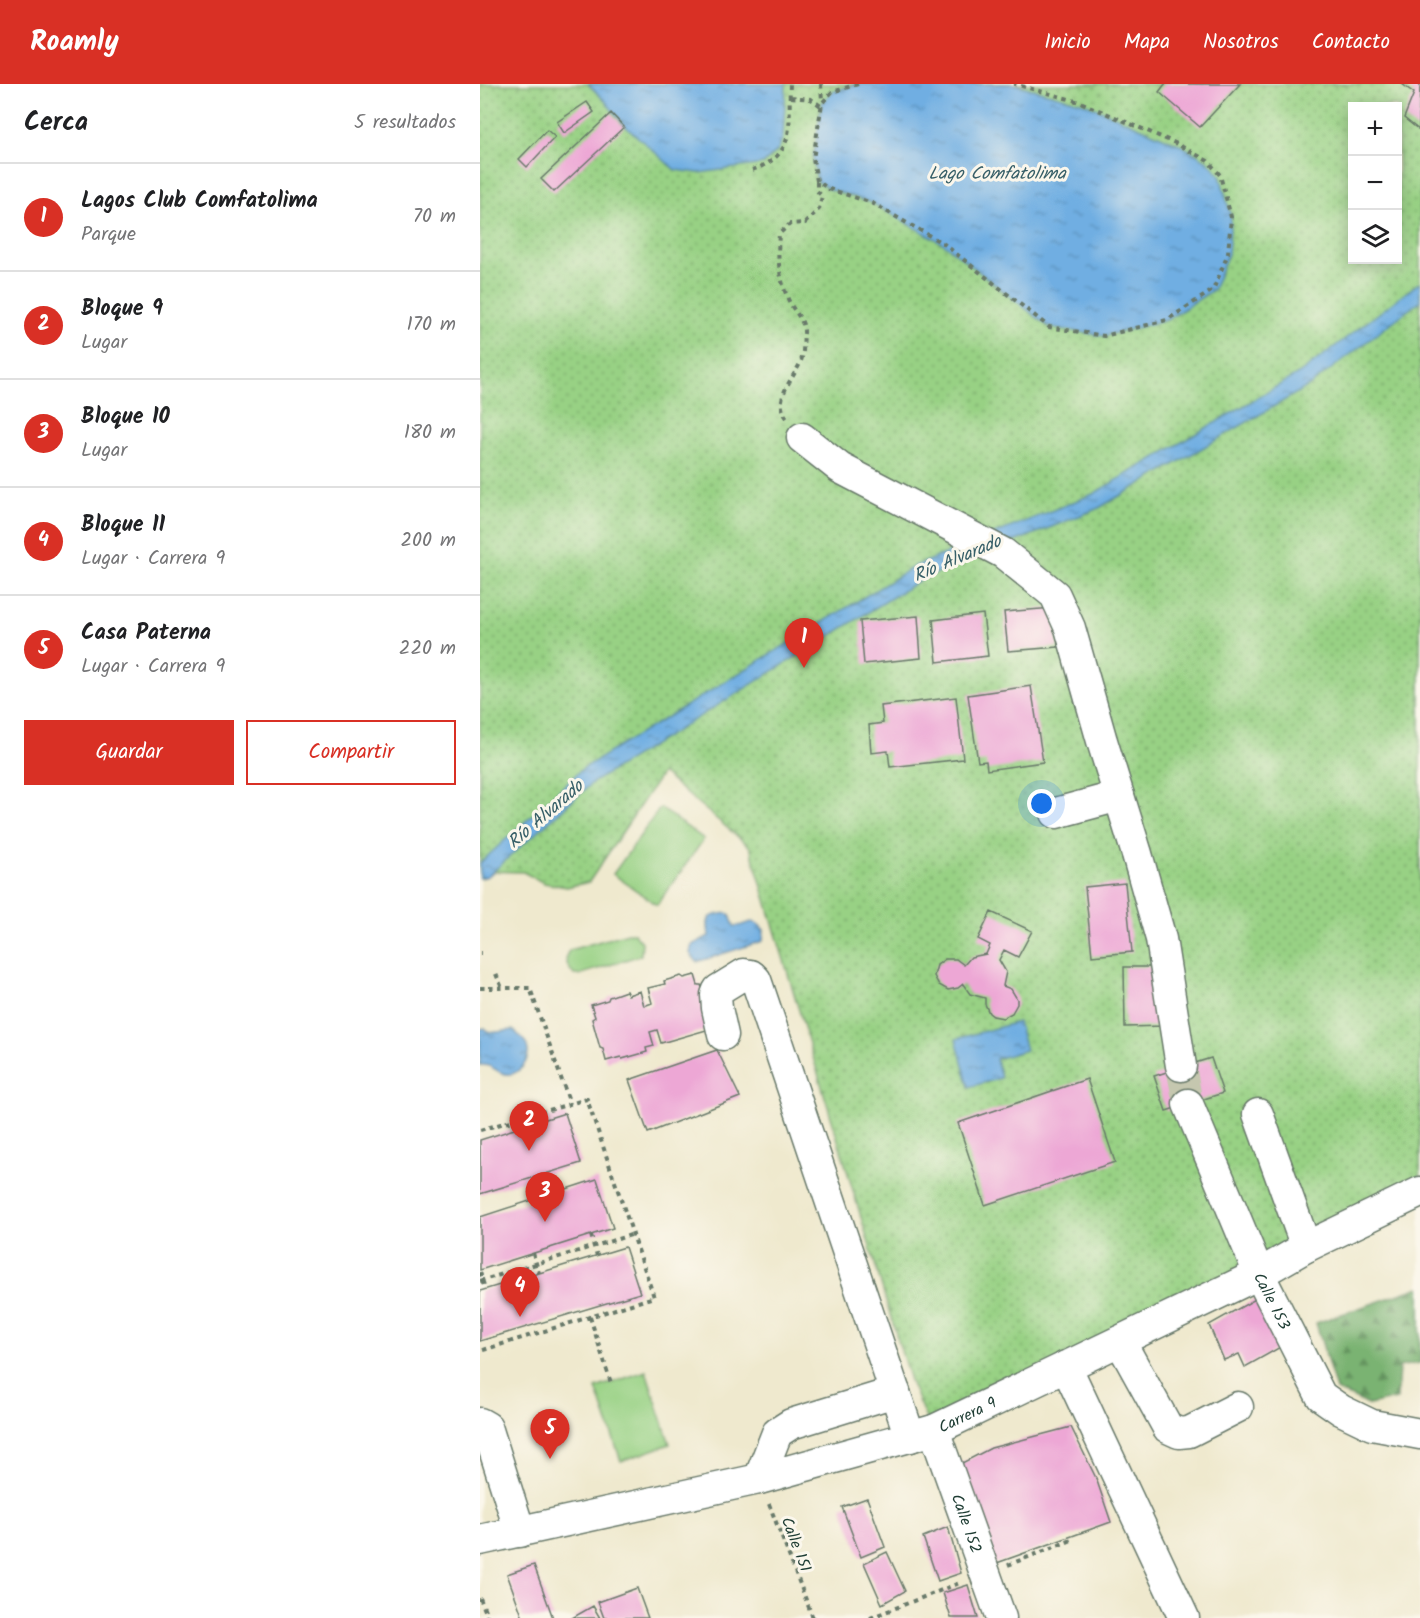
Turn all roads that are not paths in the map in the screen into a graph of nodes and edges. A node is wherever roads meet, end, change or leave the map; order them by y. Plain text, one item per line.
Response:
1 (802, 438) road end
2 (1119, 796) junction
3 (1056, 813) dead end
4 (723, 1035) dead end
5 (1181, 1066) tunnel mouth
6 (1188, 1104) tunnel mouth
7 (1258, 1114) dead end
8 (1420, 1192) edge
9 (1306, 1247) junction
10 (1259, 1274) junction
11 (1120, 1341) junction
12 (1066, 1366) junction
13 (895, 1392) junction
14 (1238, 1407) dead end
15 (480, 1423) edge
16 (922, 1433) junction
17 (1420, 1434) edge
18 (759, 1479) junction
19 (520, 1532) junction
20 (480, 1540) edge
21 (1001, 1618) edge
22 (1184, 1618) edge

1 - 2 street
2 - 3 street
2 - 5 street
4 - 13 street, Calle 152
6 - 10 street, Calle 153
7 - 9 street
8 - 9 street, Carrera 9
9 - 10 street, Carrera 9
10 - 11 street, Carrera 9
10 - 17 street, Calle 153
11 - 12 street, Carrera 9
11 - 14 street
12 - 16 street, Carrera 9
12 - 22 street
13 - 16 street, Calle 152
13 - 18 street
15 - 19 street
16 - 18 street, Carrera 9
16 - 21 street, Calle 152
18 - 19 street, Carrera 9
19 - 20 street, Carrera 9

